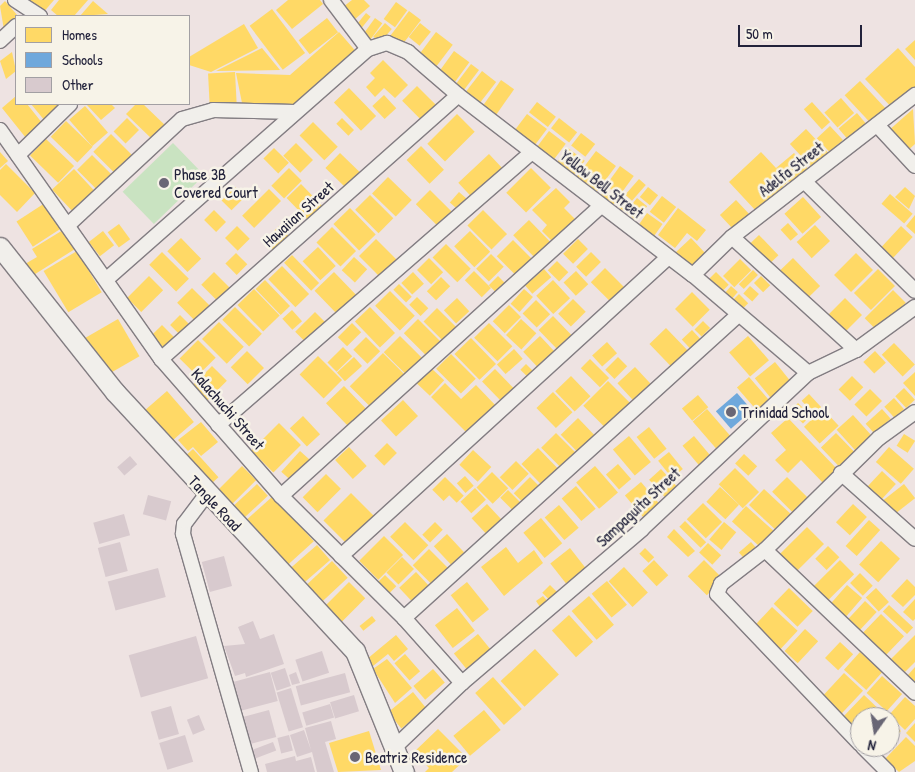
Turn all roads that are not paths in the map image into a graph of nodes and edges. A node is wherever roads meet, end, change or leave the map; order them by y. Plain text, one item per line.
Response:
1 (15, 0) edge
2 (331, 0) edge
3 (33, 15) edge
4 (15, 27) edge
5 (0, 41) edge
6 (368, 49) junction
7 (458, 95) junction
8 (915, 95) edge
9 (69, 105) edge
10 (295, 112) junction
11 (877, 125) junction
12 (0, 130) edge
13 (532, 152) junction
14 (18, 154) junction
15 (915, 166) edge
16 (804, 181) junction
17 (601, 206) junction
18 (69, 224) junction
19 (732, 237) junction
20 (0, 247) edge
21 (668, 257) junction
22 (693, 275) junction
23 (108, 278) junction
24 (915, 291) edge
25 (915, 307) edge
26 (738, 315) junction
27 (856, 350) junction
28 (161, 359) junction
29 (808, 373) junction
30 (913, 416) edge
31 (218, 425) junction
32 (841, 473) junction
33 (206, 495) junction
34 (281, 496) junction
35 (915, 539) edge
36 (765, 550) junction
37 (341, 556) junction
38 (404, 618) junction
39 (462, 683) junction
40 (915, 694) edge
41 (850, 734) edge
42 (396, 747) junction
43 (873, 757) edge
44 (251, 772) edge
45 (404, 772) edge
46 (888, 772) edge

1 - 3 street
2 - 6 street
4 - 5 street
6 - 7 street, Yellow Bell Street
6 - 10 street
7 - 13 street, Yellow Bell Street
7 - 28 street, Hawaiian Street
8 - 11 street, Adelfa Street
9 - 14 street
10 - 18 street
10 - 23 street
11 - 15 street
11 - 16 street, Adelfa Street
12 - 14 street, Kalachuchi Street
13 - 17 street, Yellow Bell Street
13 - 31 street
14 - 18 street, Kalachuchi Street
16 - 19 street, Adelfa Street
16 - 24 street
17 - 21 street, Yellow Bell Street
17 - 34 street
18 - 23 street, Kalachuchi Street
19 - 22 street, Adelfa Street
19 - 27 street
20 - 33 street, Tangle Road
21 - 22 street, Yellow Bell Street
21 - 37 street
22 - 26 street, Yellow Bell Street
23 - 28 street, Kalachuchi Street
25 - 27 street, Sampaguita Street
26 - 29 street, Yellow Bell Street
26 - 38 street
27 - 29 street, Sampaguita Street
28 - 31 street, Kalachuchi Street
29 - 39 street, Sampaguita Street
30 - 32 street
31 - 34 street, Kalachuchi Street
32 - 35 street
32 - 36 street
33 - 42 street, Tangle Road
33 - 44 street
34 - 37 street, Kalachuchi Street
36 - 40 street
36 - 41 street
37 - 38 street, Kalachuchi Street
38 - 39 street, Kalachuchi Street
39 - 42 street, Sampaguita Street
42 - 45 street, Tangle Road
43 - 46 street

